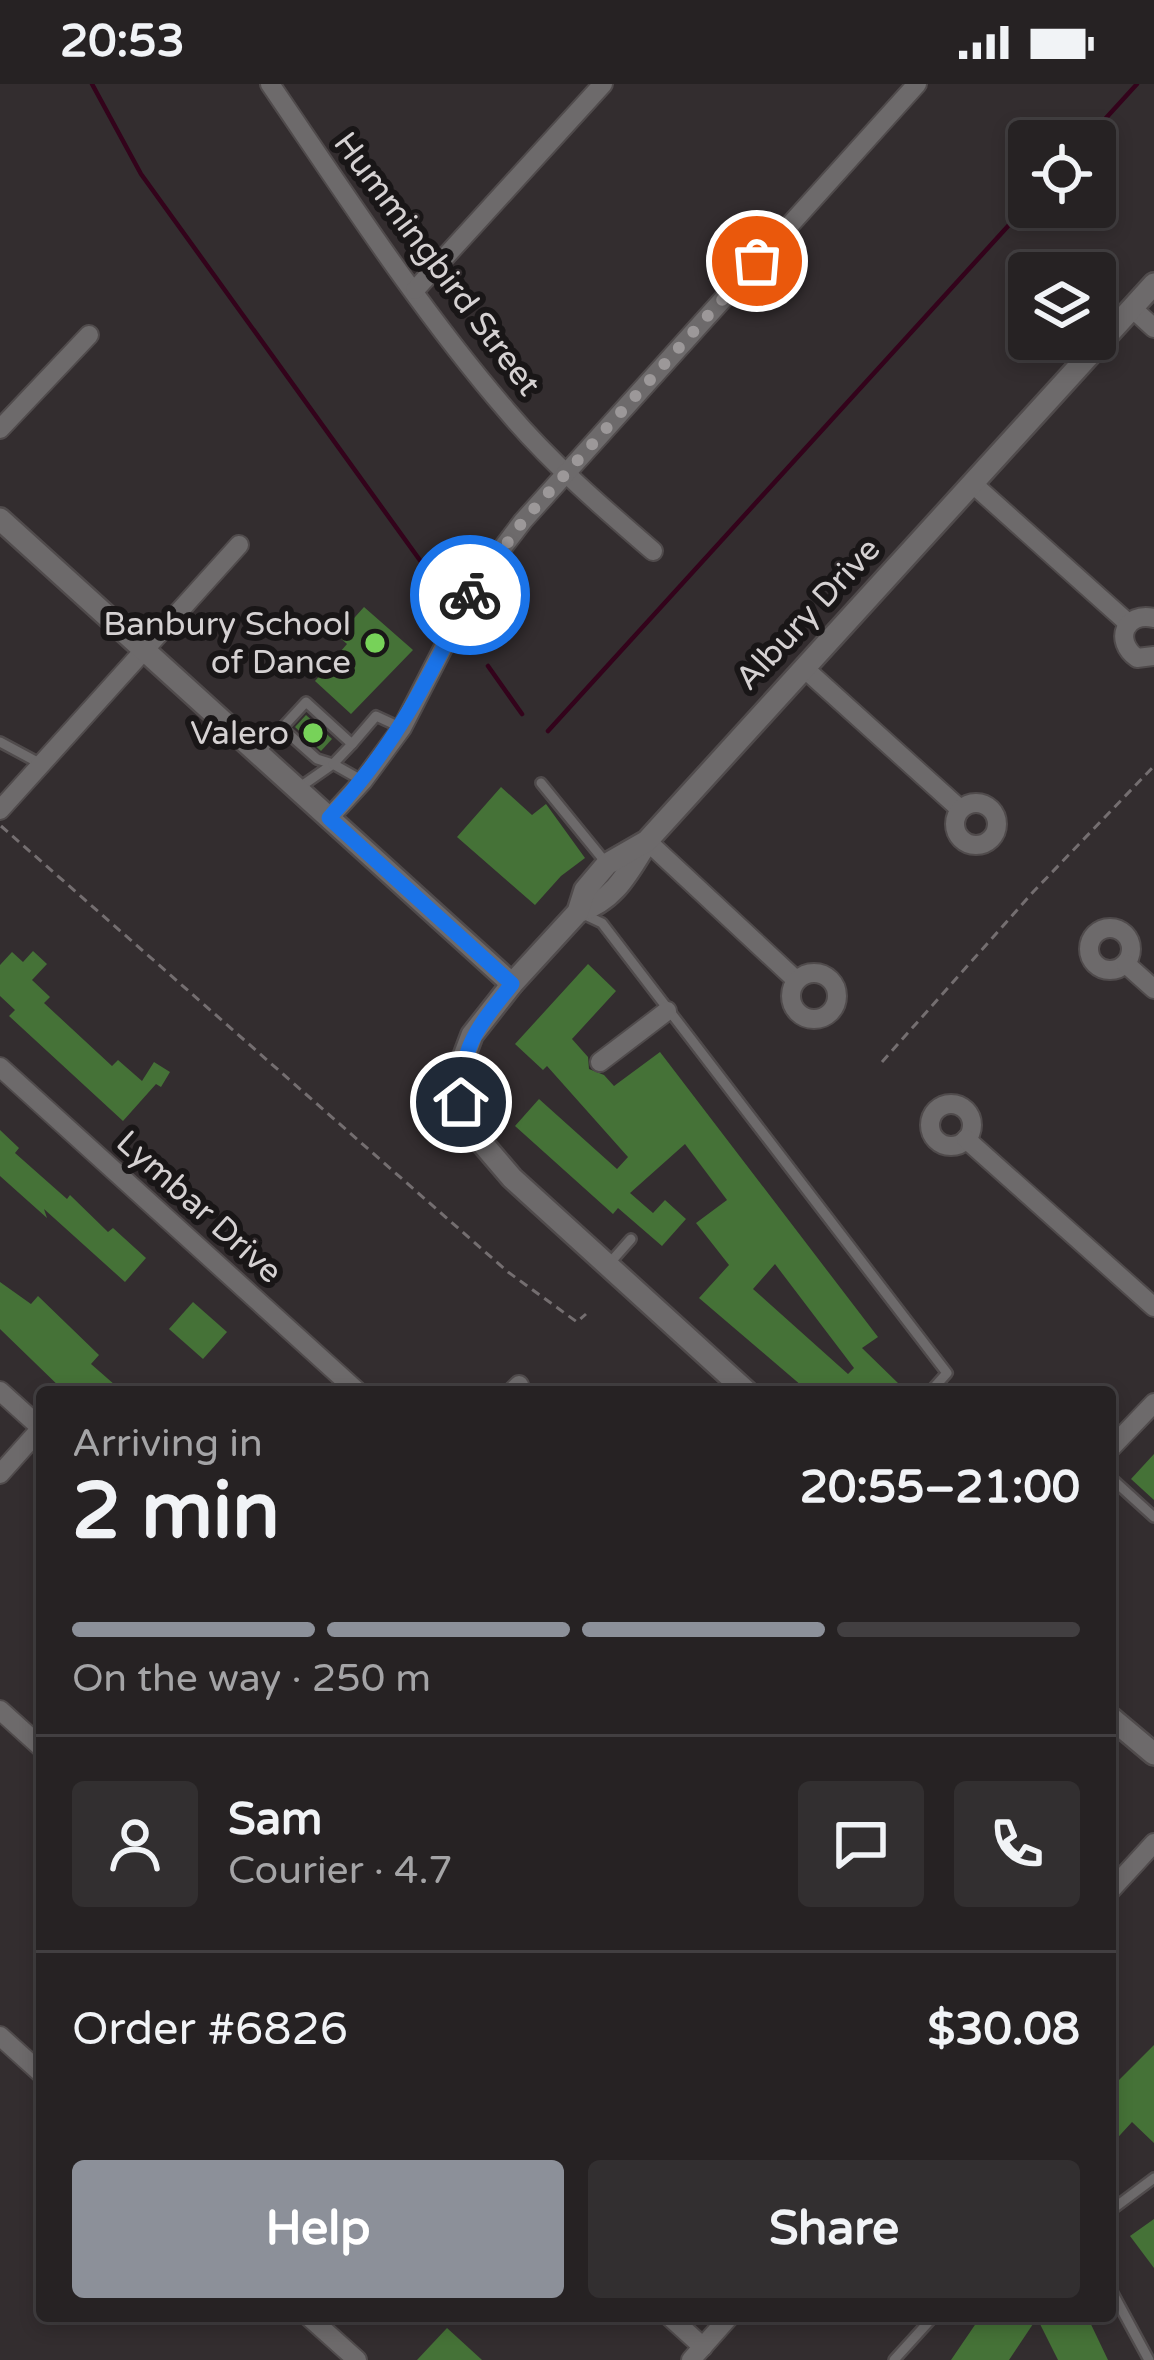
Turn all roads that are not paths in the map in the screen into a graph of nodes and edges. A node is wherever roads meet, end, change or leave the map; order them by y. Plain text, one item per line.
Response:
1 (270, 84) edge
2 (603, 84) edge
3 (917, 84) edge
4 (1154, 284) edge
5 (415, 290) junction
6 (1132, 308) junction
7 (1154, 328) edge
8 (89, 335) dead end
9 (0, 430) edge
10 (565, 473) junction
11 (973, 484) junction
12 (0, 519) edge
13 (239, 545) dead end
14 (652, 551) dead end
15 (1154, 618) edge
16 (1128, 623) junction
17 (145, 650) junction
18 (1154, 656) edge
19 (804, 668) junction
20 (282, 728) junction
21 (402, 728) junction
22 (0, 742) edge
23 (352, 744) junction
24 (260, 754) junction
25 (41, 764) junction
26 (333, 764) junction
27 (363, 781) junction
28 (541, 783) dead end
29 (298, 789) junction
30 (960, 809) dead end
31 (0, 810) edge
32 (329, 818) junction
33 (647, 842) junction
34 (607, 864) junction
35 (578, 912) junction
36 (1126, 964) dead end
37 (796, 980) dead end
38 (512, 984) junction
39 (1154, 989) edge
40 (667, 1011) junction
41 (600, 1062) dead end
42 (0, 1066) edge
43 (966, 1139) dead end
44 (631, 1239) dead end
45 (608, 1265) junction
46 (1154, 1307) edge
47 (351, 1386) edge
48 (740, 1386) edge
49 (935, 1386) edge
50 (0, 1391) edge
51 (1154, 1403) edge
52 (36, 1424) edge
53 (36, 1434) edge
54 (1116, 1443) edge
55 (0, 1474) edge
56 (1116, 1482) edge
57 (1154, 1517) edge
58 (0, 1710) edge
59 (1116, 1722) edge
60 (36, 1743) edge
61 (1154, 1754) edge
62 (1154, 1843) edge
63 (1116, 1884) edge
64 (0, 2036) edge
65 (36, 2069) edge
66 (1154, 2178) edge
67 (1116, 2206) edge
68 (1116, 2299) edge
69 (315, 2322) edge
70 (673, 2322) edge
71 (725, 2322) edge
72 (929, 2322) edge
73 (697, 2354) edge
74 (357, 2360) edge
75 (894, 2360) edge
76 (1149, 2360) edge

1 - 5 street, Hummingbird Street
2 - 5 street
3 - 10 street
4 - 6 street, Albury Drive
5 - 10 street, Hummingbird Street
6 - 7 street
6 - 11 street, Albury Drive
8 - 9 street
10 - 14 street, Hummingbird Street
10 - 21 street
11 - 16 street
11 - 19 street, Albury Drive
12 - 17 street
13 - 17 street
15 - 16 street
16 - 18 street
17 - 24 street
17 - 25 street
19 - 30 street
19 - 33 street, Albury Drive
20 - 23 lane
20 - 24 lane
20 - 26 lane
21 - 23 lane
21 - 27 street
22 - 25 lane
23 - 26 lane
24 - 29 street
25 - 31 street
26 - 27 lane
26 - 29 lane
27 - 32 street
28 - 34 lane
29 - 32 street
32 - 38 street
33 - 34 street, Albury Drive
33 - 35 street
33 - 37 street
34 - 35 street
35 - 38 street
35 - 40 lane
36 - 39 street
38 - 45 street
40 - 41 street
40 - 49 lane
42 - 47 street, Lymbar Drive
43 - 46 street
44 - 45 lane
45 - 48 street
50 - 52 street
51 - 54 street
53 - 55 street
56 - 57 lane
58 - 60 street
59 - 61 street
62 - 63 street
64 - 65 street
66 - 67 lane
68 - 76 lane
69 - 74 street
70 - 73 street
71 - 73 street
72 - 75 lane

